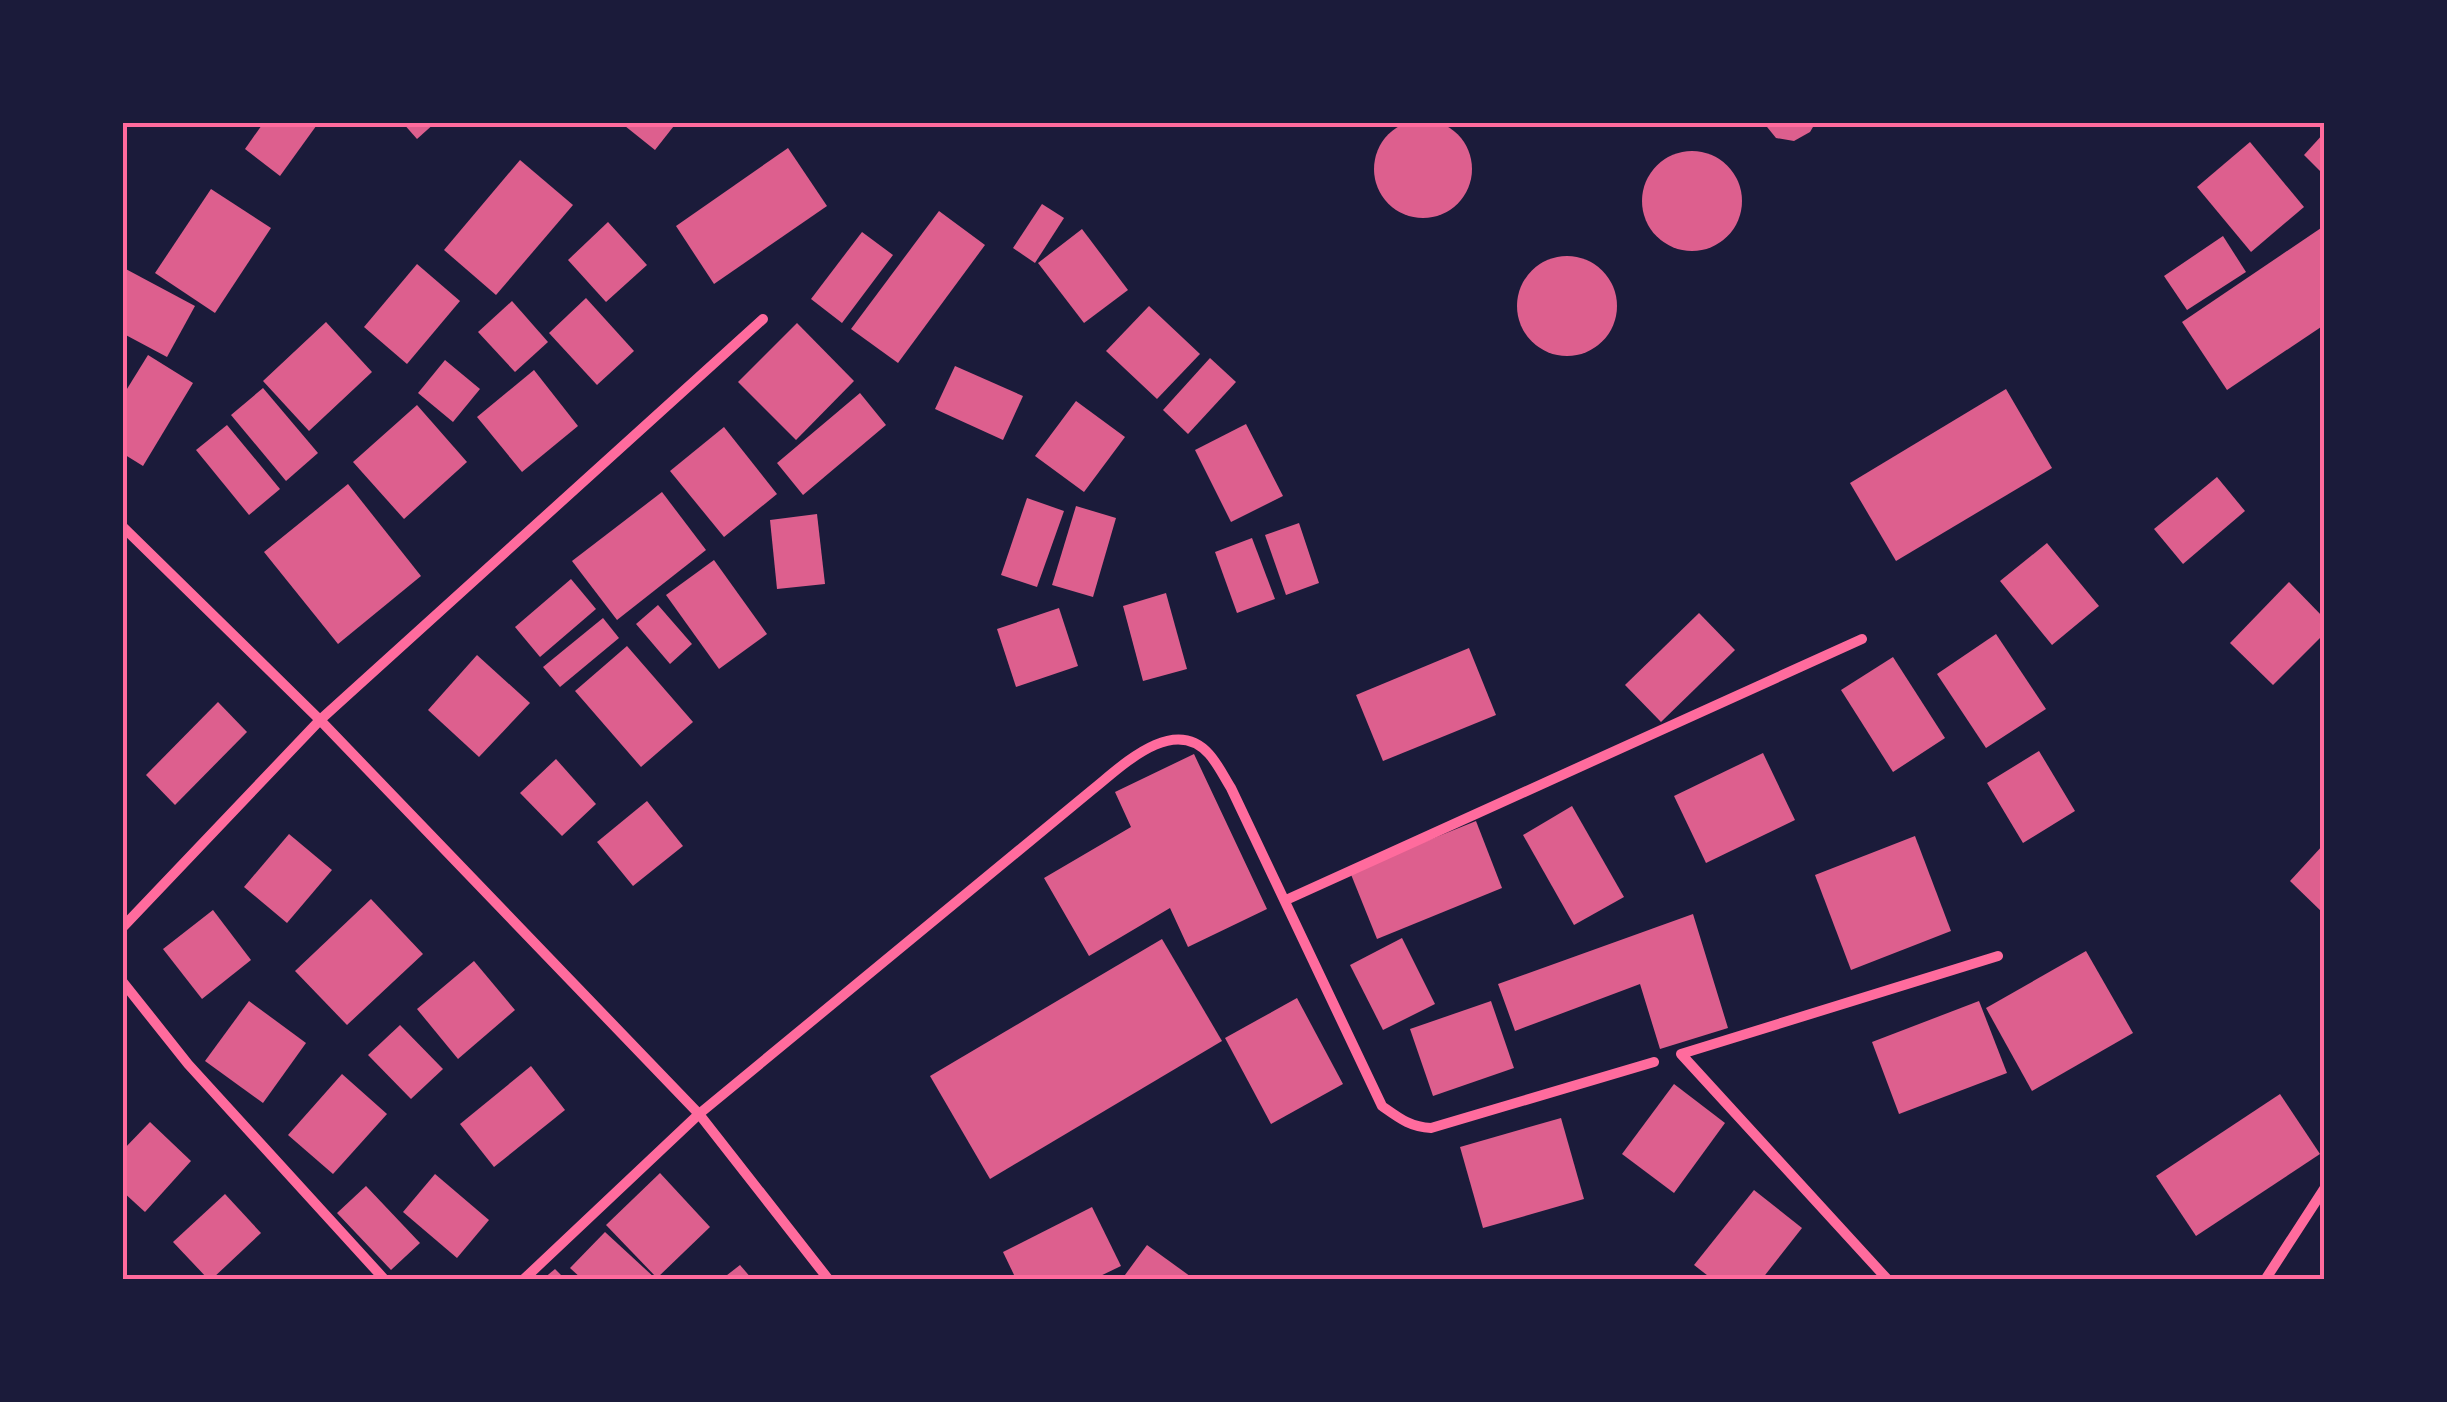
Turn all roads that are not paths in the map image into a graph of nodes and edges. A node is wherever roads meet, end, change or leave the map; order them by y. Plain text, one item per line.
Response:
1 (763, 318) dead end
2 (122, 526) edge
3 (1862, 639) dead end
4 (320, 720) junction
5 (1286, 900) junction
6 (122, 928) edge
7 (1998, 956) dead end
8 (122, 982) edge
9 (1654, 1062) dead end
10 (698, 1114) junction
11 (2324, 1189) edge
12 (385, 1280) edge
13 (523, 1280) edge
14 (829, 1280) edge
15 (1888, 1280) edge
16 (2265, 1280) edge

1 - 4 street
2 - 4 street
3 - 5 street
4 - 6 street
4 - 10 street
5 - 9 street
5 - 10 street
7 - 15 street
8 - 12 street
10 - 13 street
10 - 14 street
11 - 16 street

